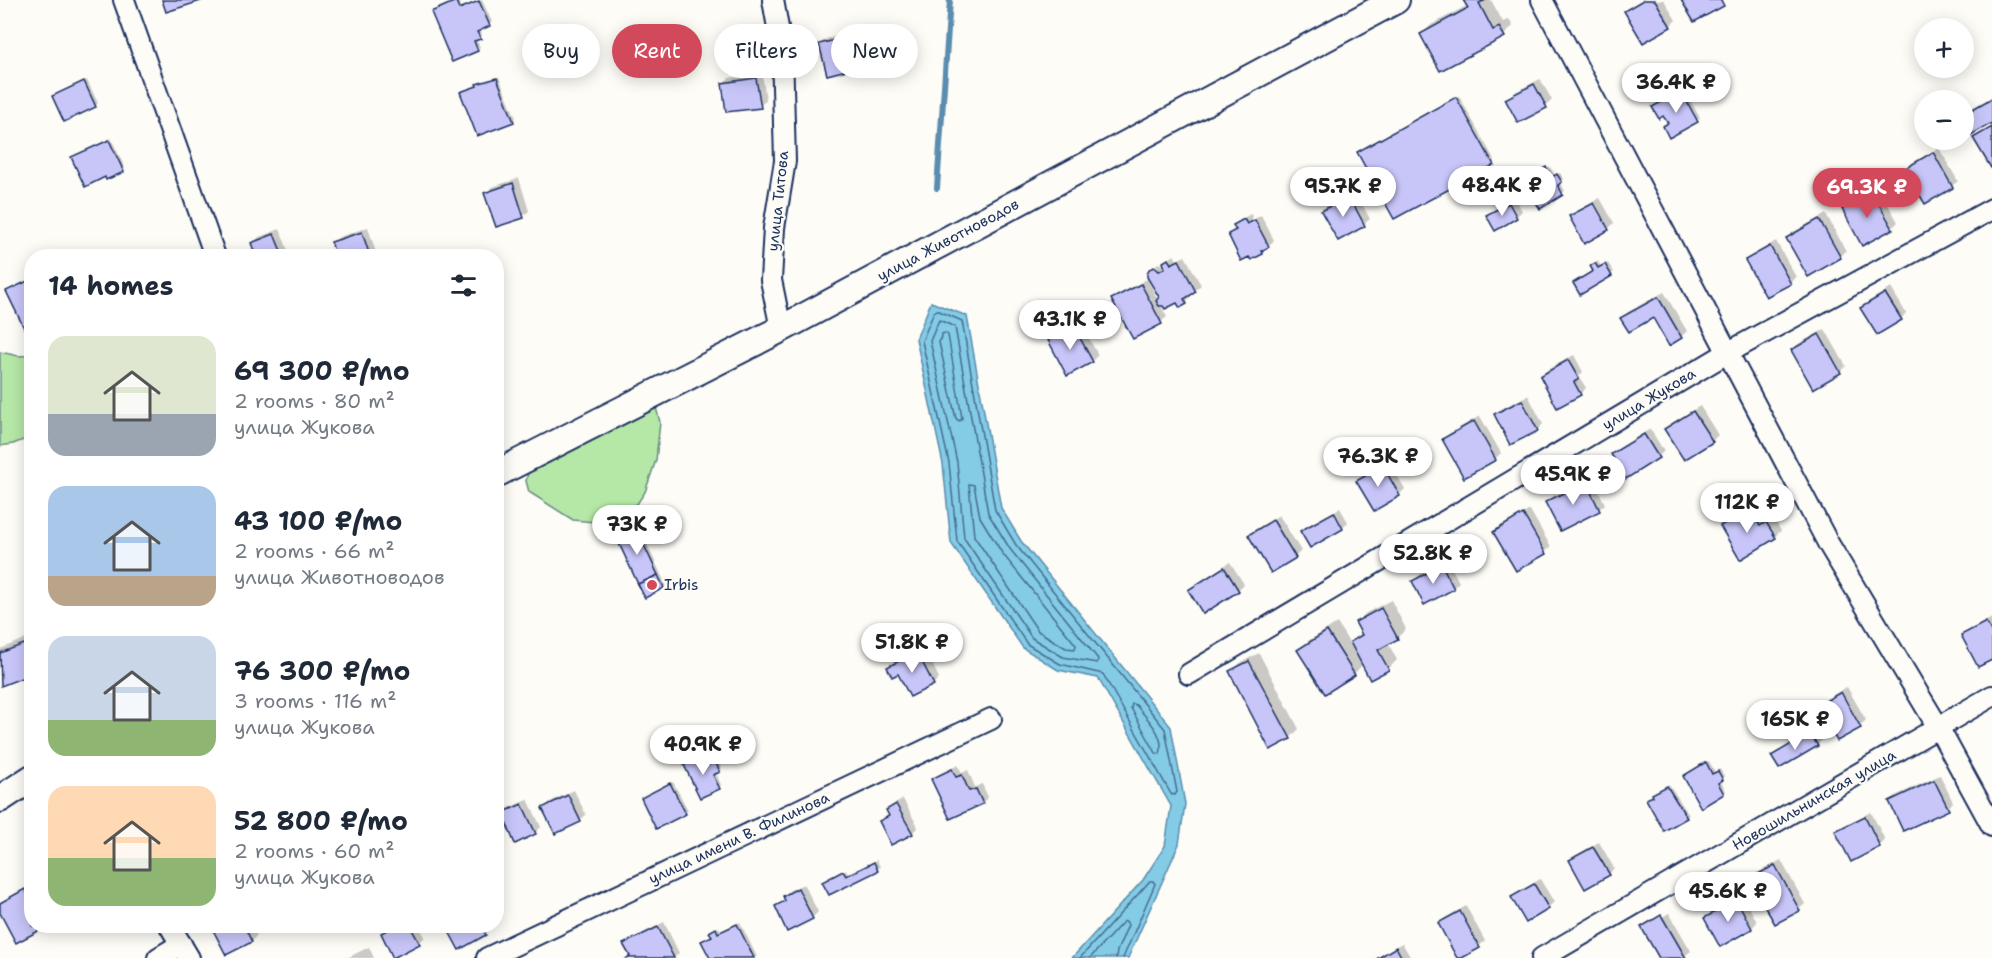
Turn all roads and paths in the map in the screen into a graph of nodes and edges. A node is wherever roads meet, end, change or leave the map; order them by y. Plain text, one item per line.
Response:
1 (124, 0) edge
2 (773, 0) edge
3 (1396, 0) edge
4 (1542, 0) edge
5 (1992, 208) edge
6 (212, 249) edge
7 (781, 329) junction
8 (1727, 353) junction
9 (504, 470) edge
10 (1189, 674) dead end
11 (1992, 696) edge
12 (991, 719) dead end
13 (1938, 727) junction
14 (24, 783) edge
15 (0, 799) edge
16 (1992, 826) edge
17 (174, 933) edge
18 (185, 951) edge
19 (158, 958) edge
20 (487, 958) edge
21 (1542, 958) edge

1 - 6 street
2 - 7 street, улица Титова
3 - 7 main road, улица Животноводов
4 - 8 street
5 - 8 street, улица Жукова
7 - 9 main road, улица Животноводов
8 - 10 street, улица Жукова
8 - 13 street
11 - 13 street, Новошильнинская улица
12 - 20 street, улица имени В. Филинова
13 - 16 street
13 - 21 street, Новошильнинская улица
14 - 15 main road
17 - 18 street
18 - 19 street

